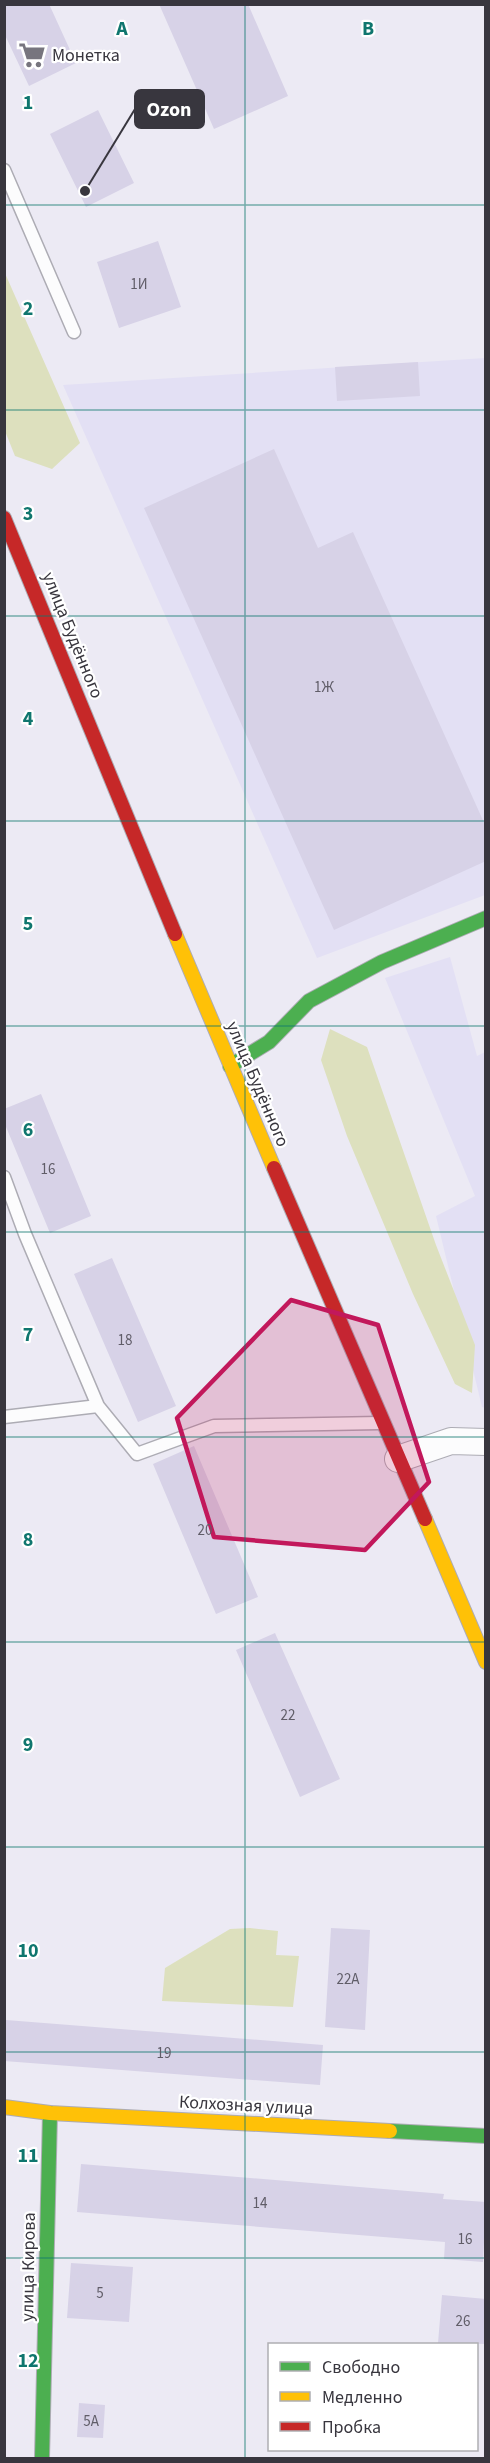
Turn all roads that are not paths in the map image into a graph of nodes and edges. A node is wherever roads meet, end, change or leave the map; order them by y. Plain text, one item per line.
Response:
1 (4, 170) edge
2 (74, 332) dead end
3 (4, 518) edge
4 (15, 569) edge
5 (486, 918) edge
6 (230, 1066) junction
7 (4, 1177) edge
8 (98, 1407) junction
9 (4, 1417) edge
10 (381, 1423) junction
11 (486, 1442) edge
12 (398, 1459) junction
13 (486, 1662) edge
14 (4, 2107) edge
15 (50, 2113) junction
16 (486, 2136) edge
17 (42, 2458) edge

1 - 2 lane
3 - 4 main road, улица Будённого
4 - 6 main road, улица Будённого
5 - 6 main road
6 - 10 main road, улица Будённого
7 - 8 lane
8 - 9 lane
8 - 10 lane
10 - 12 main road, улица Будённого
11 - 12 street
12 - 13 main road, улица Будённого
14 - 15 main road, Колхозная улица
15 - 16 main road, Колхозная улица
15 - 17 main road, улица Кирова

